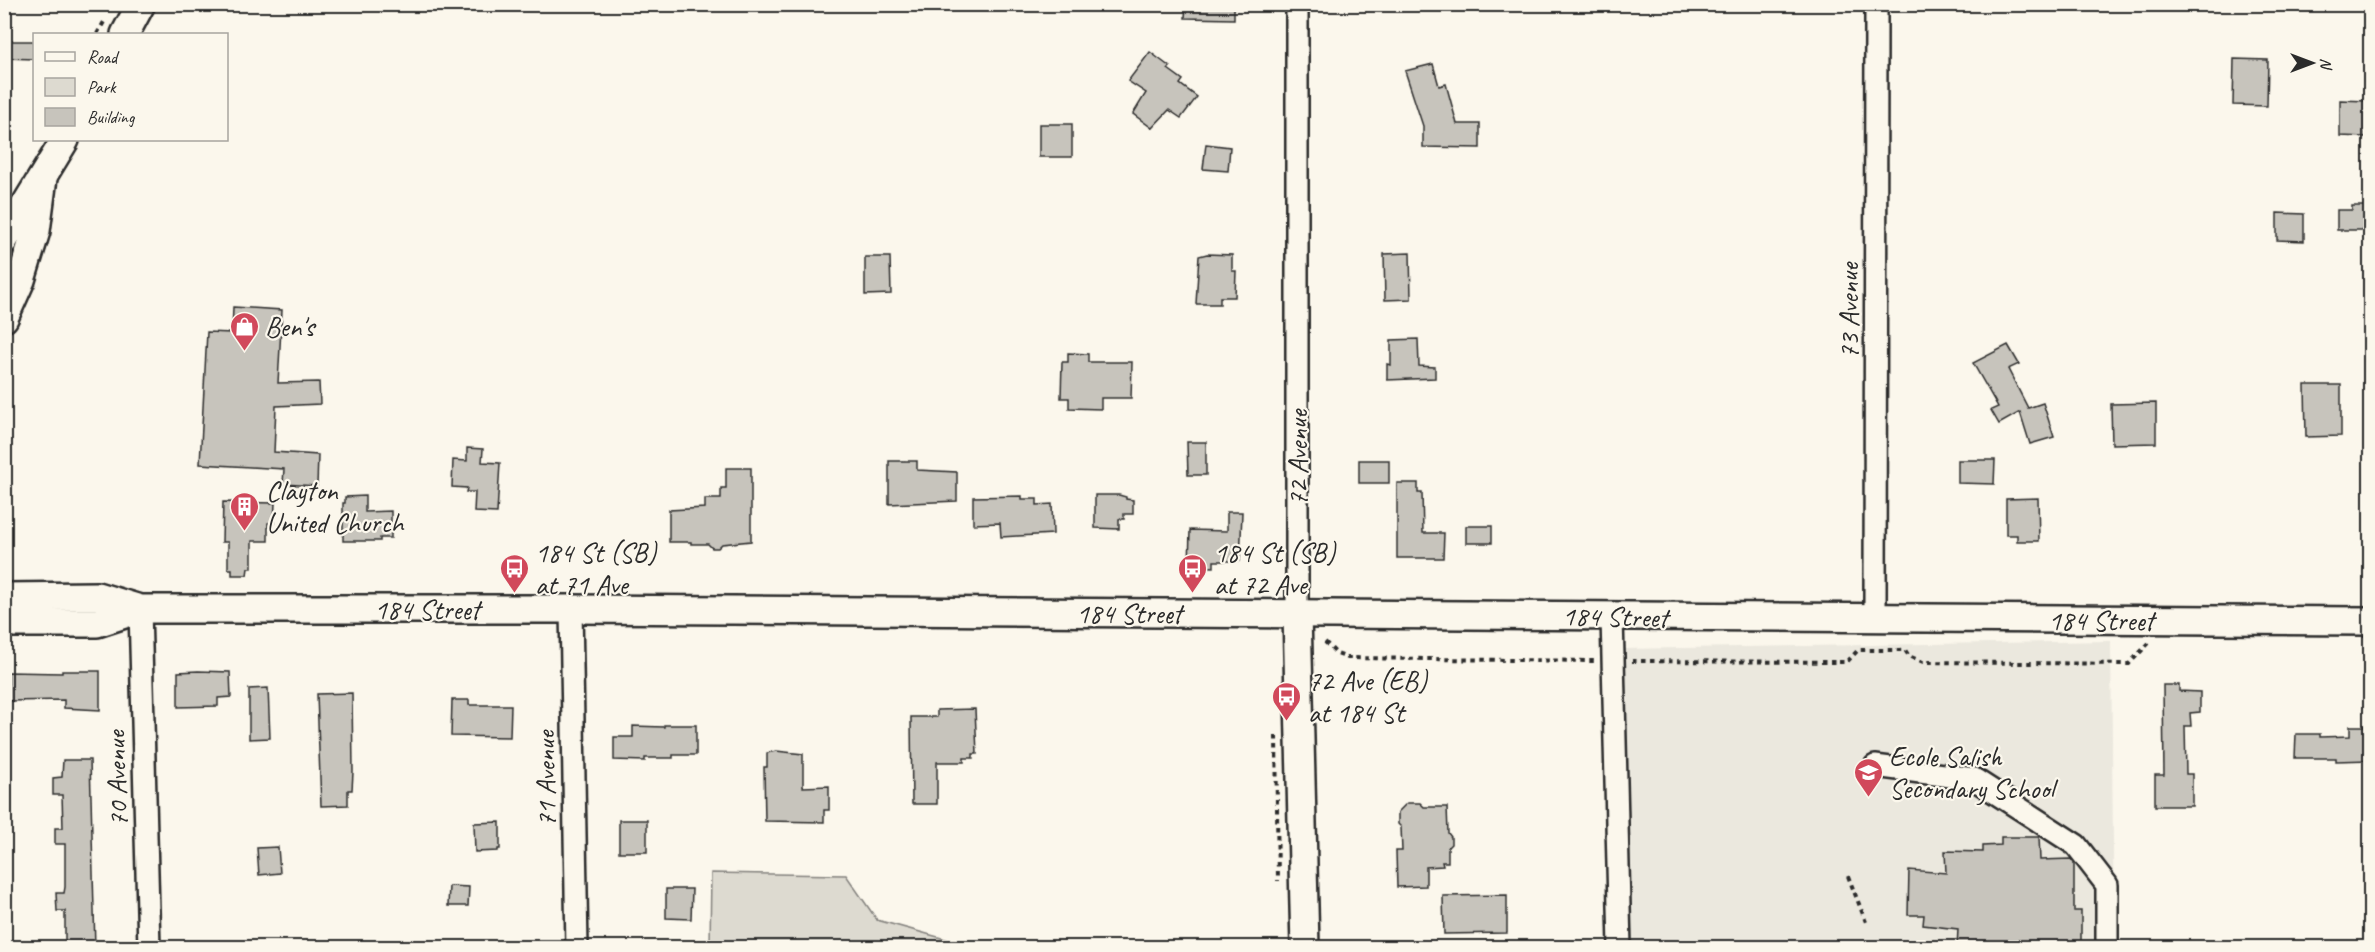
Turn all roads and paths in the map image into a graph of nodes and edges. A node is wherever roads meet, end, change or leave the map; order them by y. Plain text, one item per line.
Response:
1 (71, 4) edge
2 (88, 4) edge
3 (141, 4) edge
4 (1297, 4) edge
5 (1876, 4) edge
6 (125, 33) edge
7 (64, 141) edge
8 (43, 178) junction
9 (6, 234) edge
10 (4, 318) edge
11 (4, 597) edge
12 (140, 609) junction
13 (571, 609) junction
14 (1297, 613) junction
15 (1612, 616) junction
16 (1875, 618) junction
17 (2370, 621) edge
18 (4, 622) edge
19 (2157, 635) dead end
20 (1333, 637) dead end
21 (1325, 642) junction
22 (1318, 646) dead end
23 (1601, 661) dead end
24 (1630, 661) dead end
25 (1875, 766) dead end
26 (1848, 876) dead end
27 (1866, 922) dead end
28 (149, 948) edge
29 (577, 948) edge
30 (1305, 948) edge
31 (1620, 948) edge
32 (2107, 948) edge

1 - 2 path
3 - 6 main road
4 - 14 street, 72 Avenue
5 - 16 street, 73 Avenue
7 - 8 main road
8 - 9 main road
8 - 10 main road
11 - 12 main road, 184 Street
12 - 13 main road, 184 Street
12 - 18 main road, 184 Street
12 - 28 street, 70 Avenue
13 - 14 main road, 184 Street
13 - 29 street, 71 Avenue
14 - 15 main road, 184 Street
14 - 30 main road, 72 Avenue
15 - 16 main road, 184 Street
15 - 31 street
16 - 17 main road, 184 Street
19 - 24 path
20 - 21 path
21 - 22 path
21 - 23 path
25 - 32 street
26 - 27 path

